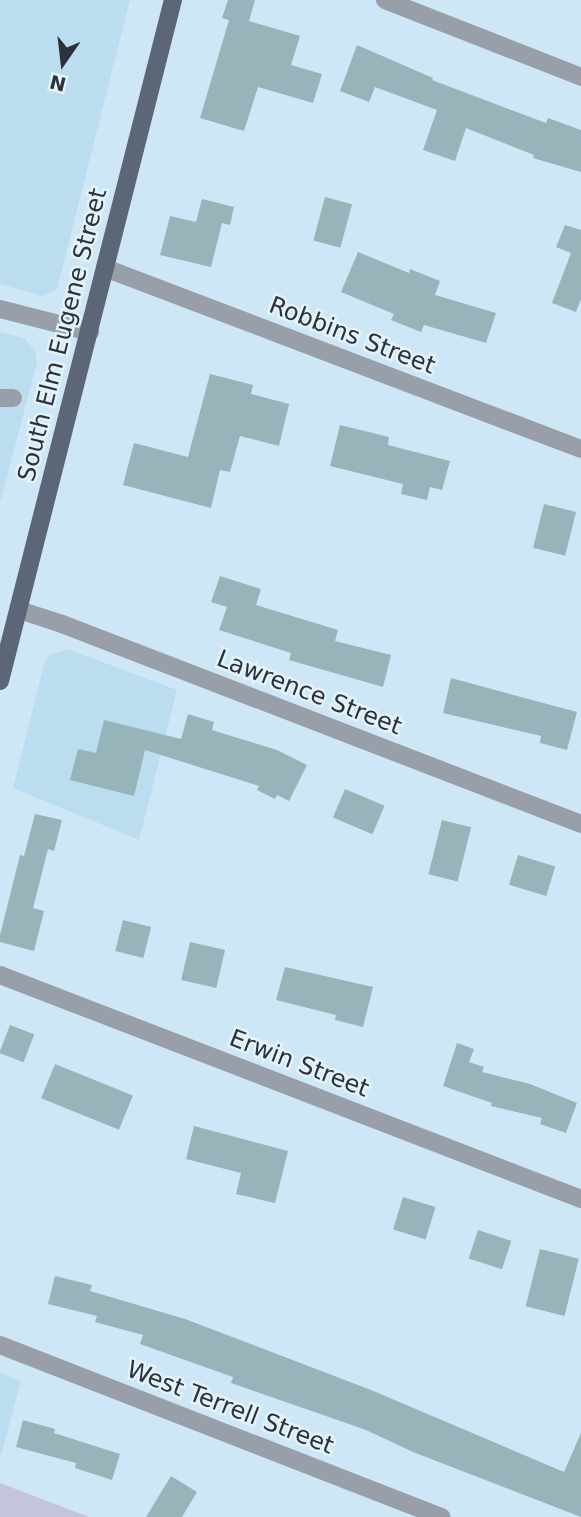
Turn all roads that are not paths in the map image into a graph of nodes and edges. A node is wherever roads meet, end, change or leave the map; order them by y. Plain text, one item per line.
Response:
1 (173, 0) edge
2 (385, 0) edge
3 (581, 77) edge
4 (105, 268) junction
5 (0, 309) edge
6 (90, 332) junction
7 (581, 449) edge
8 (19, 610) junction
9 (0, 681) edge
10 (581, 824) edge
11 (0, 975) edge
12 (581, 1199) edge
13 (0, 1345) edge
14 (442, 1517) edge

1 - 4 main road, South Elm Eugene Street
2 - 3 street
4 - 6 main road, South Elm Eugene Street
4 - 7 street, Robbins Street
5 - 6 street
6 - 8 main road, South Elm Eugene Street
8 - 9 main road, South Elm Eugene Street
8 - 10 street, Lawrence Street
11 - 12 street, Erwin Street
13 - 14 street, West Terrell Street

